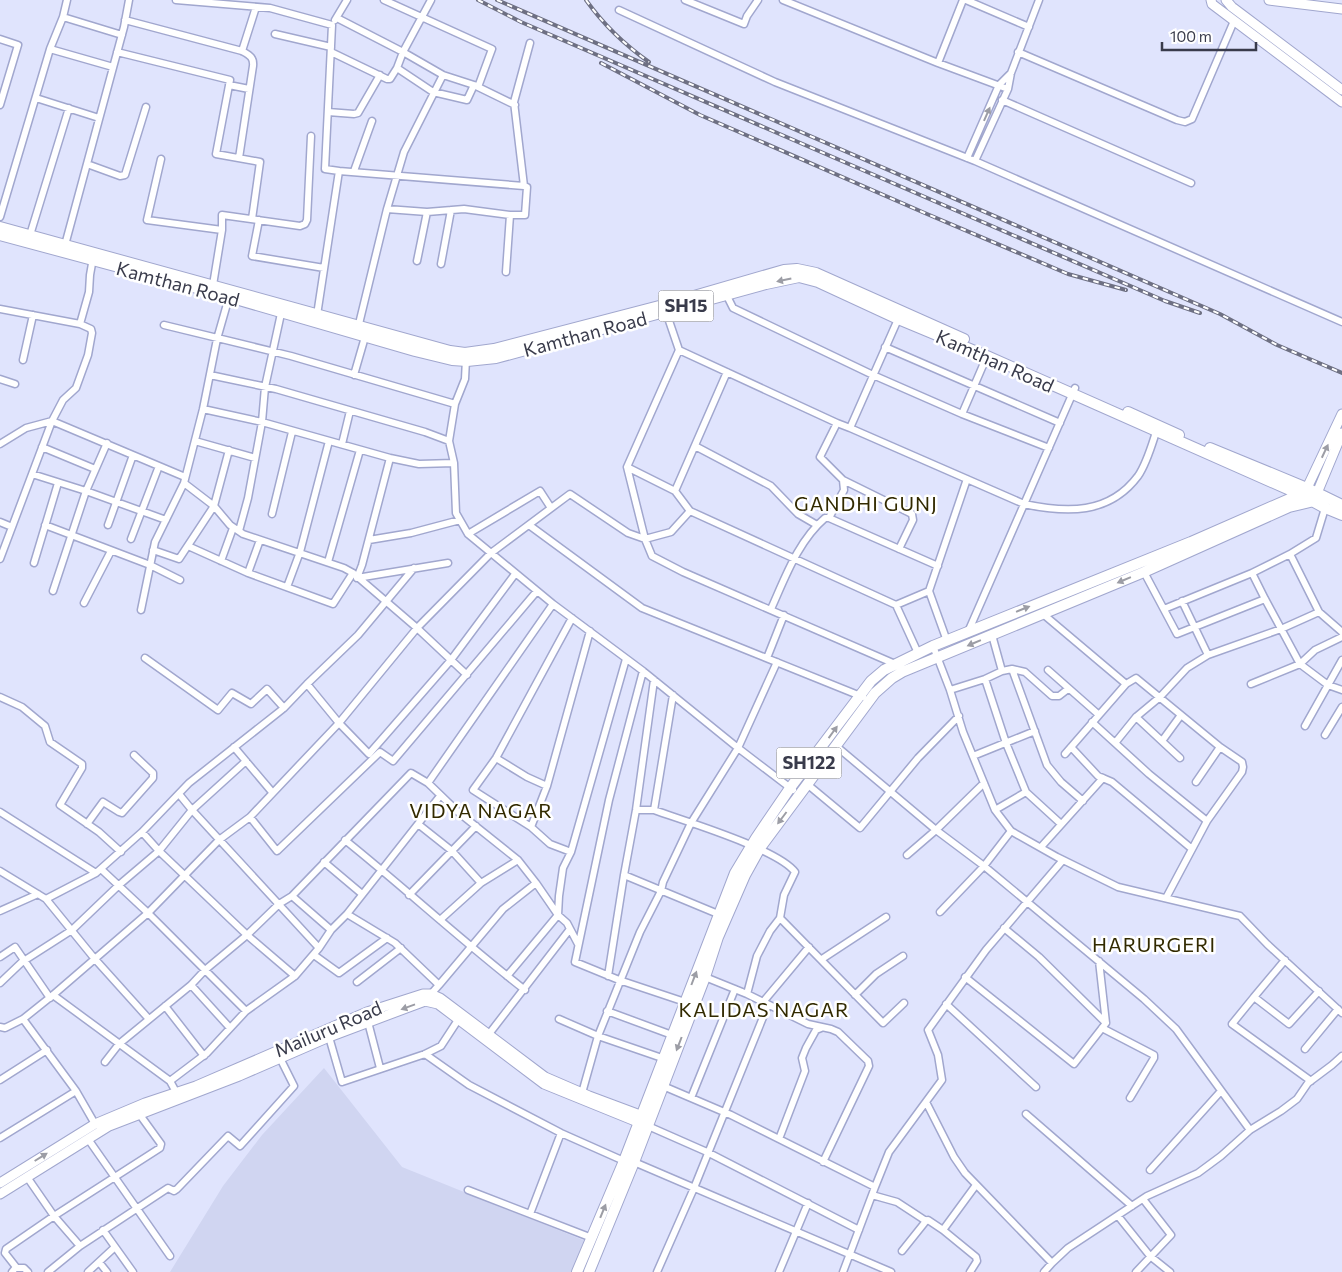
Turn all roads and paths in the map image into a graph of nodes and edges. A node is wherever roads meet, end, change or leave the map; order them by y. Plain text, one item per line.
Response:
1 (67, 0) edge
2 (129, 0) edge
3 (176, 0) edge
4 (347, 0) edge
5 (384, 0) edge
6 (432, 0) edge
7 (685, 0) edge
8 (758, 0) edge
9 (783, 0) edge
10 (964, 0) edge
11 (1039, 0) edge
12 (1211, 0) edge
13 (1226, 0) edge
14 (1269, 0) edge
15 (256, 7) junction
16 (1342, 9) edge
17 (619, 10) dead end
18 (63, 17) junction
19 (422, 17) junction
20 (337, 18) junction
21 (125, 20) junction
22 (1234, 21) junction
23 (332, 26) junction
24 (1028, 27) junction
25 (275, 34) dead end
26 (122, 35) junction
27 (0, 39) edge
28 (530, 43) dead end
29 (50, 49) junction
30 (331, 49) junction
31 (242, 51) junction
32 (117, 52) junction
33 (404, 52) junction
34 (1018, 52) junction
35 (938, 62) junction
36 (1304, 67) junction
37 (113, 68) junction
38 (397, 68) junction
39 (1011, 73) junction
40 (443, 74) junction
41 (380, 75) junction
42 (229, 85) junction
43 (999, 85) junction
44 (476, 86) junction
45 (249, 89) junction
46 (1008, 89) junction
47 (1342, 90) edge
48 (433, 92) junction
49 (36, 98) junction
50 (1002, 100) junction
51 (1342, 102) edge
52 (0, 105) edge
53 (515, 105) junction
54 (146, 107) dead end
55 (69, 108) junction
56 (328, 112) junction
57 (99, 118) junction
58 (372, 121) dead end
59 (312, 136) dead end
60 (239, 158) junction
61 (967, 158) junction
62 (161, 159) dead end
63 (975, 161) junction
64 (87, 164) junction
65 (339, 171) junction
66 (354, 171) junction
67 (397, 175) junction
68 (1191, 183) dead end
69 (524, 186) junction
70 (387, 209) junction
71 (451, 210) junction
72 (427, 212) junction
73 (510, 215) junction
74 (0, 217) edge
75 (256, 219) junction
76 (0, 227) edge
77 (222, 230) junction
78 (6, 234) edge
79 (30, 235) junction
80 (65, 244) junction
81 (94, 257) junction
82 (417, 261) dead end
83 (441, 264) dead end
84 (324, 268) junction
85 (506, 272) dead end
86 (214, 285) junction
87 (725, 291) junction
88 (229, 297) junction
89 (0, 309) edge
90 (282, 309) junction
91 (665, 309) junction
92 (33, 315) junction
93 (316, 315) junction
94 (900, 315) junction
95 (1342, 322) edge
96 (80, 324) junction
97 (164, 325) dead end
98 (360, 332) junction
99 (217, 339) junction
100 (885, 346) junction
101 (679, 350) junction
102 (272, 352) junction
103 (987, 356) junction
104 (466, 357) junction
105 (22, 360) dead end
106 (727, 372) junction
107 (354, 374) junction
108 (210, 375) junction
109 (873, 375) junction
110 (0, 379) edge
111 (15, 384) dead end
112 (265, 387) junction
113 (975, 387) junction
114 (1074, 391) junction
115 (455, 404) junction
116 (203, 409) junction
117 (350, 411) junction
118 (962, 414) junction
119 (1342, 414) edge
120 (52, 421) junction
121 (262, 422) junction
122 (837, 423) junction
123 (1060, 423) junction
124 (850, 428) junction
125 (1157, 429) junction
126 (292, 432) junction
127 (1342, 433) edge
128 (195, 441) junction
129 (329, 441) junction
130 (449, 441) junction
131 (0, 444) edge
132 (106, 444) junction
133 (342, 444) junction
134 (695, 446) junction
135 (42, 447) junction
136 (1049, 448) junction
137 (229, 450) junction
138 (360, 450) junction
139 (133, 455) junction
140 (255, 458) junction
141 (390, 458) junction
142 (454, 463) junction
143 (159, 466) junction
144 (627, 467) junction
145 (96, 470) junction
146 (32, 474) junction
147 (967, 479) junction
148 (184, 480) junction
149 (843, 480) junction
150 (58, 483) junction
151 (86, 491) junction
152 (675, 491) junction
153 (1300, 494) junction
154 (1315, 497) junction
155 (116, 502) junction
156 (1024, 504) junction
157 (1327, 504) junction
158 (1342, 505) edge
159 (214, 506) junction
160 (551, 508) junction
161 (142, 511) junction
162 (690, 511) junction
163 (272, 514) dead end
164 (1342, 515) edge
165 (829, 518) junction
166 (166, 520) junction
167 (460, 520) junction
168 (0, 522) edge
169 (45, 525) junction
170 (108, 525) dead end
171 (529, 525) junction
172 (817, 525) junction
173 (12, 527) junction
174 (236, 529) junction
175 (468, 534) junction
176 (72, 535) junction
177 (131, 539) dead end
178 (645, 539) junction
179 (260, 540) junction
180 (368, 540) junction
181 (188, 546) junction
182 (153, 550) junction
183 (899, 550) junction
184 (112, 551) junction
185 (300, 552) junction
186 (491, 554) junction
187 (1290, 554) junction
188 (794, 558) junction
189 (0, 559) edge
190 (221, 561) junction
191 (328, 562) junction
192 (34, 563) dead end
193 (448, 563) dead end
194 (150, 565) junction
195 (938, 566) junction
196 (414, 568) junction
197 (248, 572) junction
198 (1144, 572) junction
199 (1252, 573) junction
200 (515, 574) junction
201 (355, 575) junction
202 (180, 580) dead end
203 (286, 587) junction
204 (53, 591) dead end
205 (537, 591) junction
206 (929, 591) junction
207 (1265, 600) junction
208 (1182, 601) junction
209 (385, 602) junction
210 (84, 603) dead end
211 (553, 604) junction
212 (896, 605) junction
213 (1164, 608) junction
214 (771, 609) junction
215 (141, 610) dead end
216 (1320, 612) junction
217 (1043, 614) junction
218 (784, 615) junction
219 (572, 618) junction
220 (1194, 626) junction
221 (417, 628) junction
222 (1281, 629) junction
223 (590, 631) junction
224 (1342, 632) edge
225 (968, 633) junction
226 (992, 635) junction
227 (1342, 637) edge
228 (946, 641) junction
229 (933, 646) junction
230 (918, 653) junction
231 (1208, 655) junction
232 (145, 658) dead end
233 (767, 658) junction
234 (938, 658) junction
235 (626, 659) junction
236 (451, 660) junction
237 (1342, 660) edge
238 (777, 662) junction
239 (895, 664) junction
240 (1300, 664) junction
241 (1012, 669) junction
242 (1048, 670) dead end
243 (643, 671) junction
244 (1002, 671) junction
245 (467, 675) junction
246 (654, 680) junction
247 (985, 680) junction
248 (307, 684) junction
249 (1126, 684) junction
250 (1251, 684) dead end
251 (1328, 684) junction
252 (1068, 689) junction
253 (950, 690) junction
254 (1342, 690) edge
255 (673, 695) junction
256 (859, 695) junction
257 (0, 697) edge
258 (1160, 697) junction
259 (870, 700) junction
260 (1342, 707) edge
261 (284, 708) junction
262 (1098, 715) junction
263 (1182, 715) junction
264 (959, 716) junction
265 (1136, 717) junction
266 (1092, 722) junction
267 (339, 723) junction
268 (1304, 726) dead end
269 (1035, 731) junction
270 (1325, 735) dead end
271 (1162, 741) junction
272 (1006, 743) junction
273 (1115, 743) junction
274 (836, 746) junction
275 (234, 747) junction
276 (1070, 747) junction
277 (1220, 747) junction
278 (738, 748) junction
279 (1064, 754) dead end
280 (134, 755) dead end
281 (974, 756) junction
282 (496, 758) junction
283 (1180, 758) dead end
284 (246, 761) junction
285 (1103, 778) junction
286 (1196, 782) dead end
287 (428, 783) junction
288 (984, 783) junction
289 (807, 784) junction
290 (547, 786) junction
291 (790, 788) junction
292 (891, 791) junction
293 (272, 792) junction
294 (1026, 792) junction
295 (179, 794) junction
296 (800, 794) junction
297 (440, 796) junction
298 (1083, 801) junction
299 (192, 810) junction
300 (636, 810) junction
301 (654, 810) junction
302 (994, 810) junction
303 (0, 812) edge
304 (250, 817) junction
305 (1207, 821) junction
306 (691, 823) junction
307 (87, 824) junction
308 (418, 824) junction
309 (1061, 824) junction
310 (476, 826) junction
311 (531, 827) junction
312 (936, 830) junction
313 (1011, 831) junction
314 (142, 832) junction
315 (219, 840) junction
316 (345, 840) junction
317 (755, 847) junction
318 (1041, 847) junction
319 (1192, 848) junction
320 (159, 851) junction
321 (452, 851) junction
322 (121, 852) junction
323 (571, 852) junction
324 (907, 855) dead end
325 (518, 860) junction
326 (1063, 860) junction
327 (324, 862) junction
328 (984, 866) junction
329 (382, 870) junction
330 (0, 871) edge
331 (98, 871) junction
332 (185, 876) junction
333 (624, 876) junction
334 (536, 882) junction
335 (481, 884) junction
336 (119, 885) junction
337 (661, 891) junction
338 (38, 894) junction
339 (362, 894) junction
340 (410, 895) junction
341 (292, 896) junction
342 (1166, 898) junction
343 (46, 899) junction
344 (1026, 902) junction
345 (279, 904) junction
346 (0, 911) edge
347 (940, 912) dead end
348 (148, 913) junction
349 (347, 914) junction
350 (718, 914) junction
351 (558, 915) junction
352 (886, 917) dead end
353 (780, 918) junction
354 (440, 920) junction
355 (1004, 928) junction
356 (570, 929) junction
357 (72, 930) junction
358 (331, 930) junction
359 (247, 935) junction
360 (387, 938) junction
361 (578, 944) junction
362 (471, 946) junction
363 (809, 947) junction
364 (319, 948) junction
365 (401, 948) junction
366 (314, 954) junction
367 (903, 956) dead end
368 (0, 957) edge
369 (94, 958) junction
370 (25, 960) junction
371 (822, 960) junction
372 (1285, 960) junction
373 (1099, 961) junction
374 (205, 970) junction
375 (296, 976) junction
376 (507, 976) junction
377 (608, 976) junction
378 (705, 977) junction
379 (965, 977) junction
380 (620, 980) junction
381 (357, 982) dead end
382 (0, 983) edge
383 (439, 984) junction
384 (191, 985) junction
385 (735, 989) junction
386 (525, 990) junction
387 (1319, 991) junction
388 (431, 994) junction
389 (748, 994) junction
390 (855, 994) junction
391 (52, 996) junction
392 (1254, 996) junction
393 (685, 1002) junction
394 (904, 1003) dead end
395 (766, 1004) junction
396 (946, 1004) junction
397 (165, 1006) junction
398 (246, 1011) junction
399 (607, 1011) junction
400 (1340, 1011) edge
401 (148, 1018) junction
402 (22, 1019) junction
403 (559, 1019) dead end
404 (458, 1020) junction
405 (368, 1022) junction
406 (1104, 1025) junction
407 (0, 1027) edge
408 (230, 1028) junction
409 (821, 1028) junction
410 (489, 1034) junction
411 (672, 1035) junction
412 (598, 1036) junction
413 (329, 1037) junction
414 (119, 1044) junction
415 (1305, 1049) dead end
416 (46, 1050) junction
417 (425, 1054) junction
418 (204, 1056) junction
419 (1342, 1056) edge
420 (280, 1058) junction
421 (662, 1058) junction
422 (105, 1062) dead end
423 (380, 1068) junction
424 (0, 1080) edge
425 (170, 1081) junction
426 (1310, 1081) junction
427 (663, 1086) junction
428 (1036, 1088) dead end
429 (76, 1091) junction
430 (1221, 1091) junction
431 (176, 1092) junction
432 (582, 1093) junction
433 (691, 1098) junction
434 (1130, 1098) dead end
435 (926, 1102) junction
436 (725, 1112) junction
437 (1026, 1114) dead end
438 (140, 1115) junction
439 (644, 1121) junction
440 (95, 1124) junction
441 (1250, 1130) junction
442 (561, 1133) junction
443 (0, 1138) edge
444 (88, 1139) junction
445 (779, 1139) junction
446 (708, 1152) junction
447 (629, 1162) junction
448 (823, 1162) junction
449 (1150, 1170) dead end
450 (27, 1177) junction
451 (115, 1178) junction
452 (0, 1183) edge
453 (976, 1185) junction
454 (876, 1187) junction
455 (694, 1188) junction
456 (468, 1190) dead end
457 (0, 1194) edge
458 (872, 1195) junction
459 (1142, 1199) junction
460 (808, 1203) junction
461 (1132, 1206) junction
462 (136, 1209) junction
463 (530, 1214) junction
464 (54, 1216) junction
465 (1118, 1216) junction
466 (926, 1221) junction
467 (103, 1230) junction
468 (859, 1230) junction
469 (943, 1230) junction
470 (797, 1233) junction
471 (592, 1238) junction
472 (80, 1246) junction
473 (115, 1247) junction
474 (902, 1251) dead end
475 (850, 1254) junction
476 (170, 1256) dead end
477 (1150, 1256) junction
478 (99, 1262) junction
479 (1052, 1262) junction
480 (14, 1270) edge
481 (28, 1272) edge
482 (48, 1272) edge
483 (88, 1272) edge
484 (107, 1272) edge
485 (134, 1272) edge
486 (577, 1272) edge
487 (589, 1272) edge
488 (657, 1272) edge
489 (779, 1272) edge
490 (843, 1272) edge
491 (891, 1272) edge
492 (970, 1272) edge
493 (1044, 1272) edge
494 (1136, 1272) edge
495 (1170, 1272) edge

1 - 18 street
2 - 21 street
3 - 15 street
4 - 20 street
5 - 19 street
6 - 19 street
7 - 8 street
9 - 35 street
10 - 24 street
10 - 35 street
11 - 24 street
12 - 22 street
13 - 36 street
14 - 16 street
15 - 23 street
15 - 31 street
17 - 61 street
18 - 26 street
18 - 29 street
19 - 33 street
19 - 44 street
20 - 23 street
20 - 33 street
21 - 26 street
21 - 31 street
22 - 34 street
22 - 36 street
23 - 30 street
24 - 34 street
25 - 30 street
26 - 32 street
27 - 52 street
28 - 53 street
29 - 37 street
29 - 49 street
30 - 41 street
30 - 56 street
31 - 45 street
32 - 37 street
32 - 42 street
33 - 38 street
33 - 40 street
34 - 39 street
35 - 43 street
36 - 47 street
36 - 51 street
37 - 57 street
38 - 41 street
38 - 48 street
39 - 43 street
39 - 46 street
40 - 44 street
40 - 48 street
41 - 56 street
42 - 45 street
42 - 60 street
43 - 46 street
61 -> 43 street
44 - 48 street
44 - 53 street
45 - 60 street
46 - 50 street
48 - 67 street
49 - 55 street
49 - 74 street
50 - 63 street
50 - 68 street
53 - 69 street
54 - 64 street
55 - 57 street
55 - 79 street
56 - 65 street
57 - 64 street
58 - 66 street
59 - 75 street
60 - 75 street
61 - 63 street
62 - 77 street
63 - 95 street
64 - 80 street
65 - 66 street
65 - 84 street
66 - 67 street
67 - 69 street
67 - 70 street
69 - 73 street
70 - 72 street
70 - 98 street
71 - 72 street
71 - 73 street
71 - 83 street
72 - 82 street
73 - 85 street
75 - 77 street
75 - 84 street
76 - 78 main road, Kamthan Road / SH15
77 - 86 street
78 - 79 main road, Kamthan Road / SH15
78 - 81 main road, Kamthan Road / SH15
79 - 80 main road, Kamthan Road / SH15
80 - 81 main road, Kamthan Road / SH15
81 - 86 main road, Kamthan Road / SH15
81 - 88 main road, Kamthan Road / SH15
81 - 96 street
84 - 93 street
86 - 90 main road, Kamthan Road / SH15
87 - 91 main road, Kamthan Road / SH15
87 - 94 main road, Kamthan Road / SH15
87 - 109 street
88 - 90 main road, Kamthan Road / SH15
88 - 99 street
89 - 92 street
90 - 93 main road, Kamthan Road / SH15
90 - 98 main road, Kamthan Road / SH15
90 - 102 street
91 - 101 street
91 - 104 main road, Kamthan Road / SH15
92 - 96 street
92 - 105 street
93 - 98 main road, Kamthan Road / SH15
94 - 100 street
94 - 103 main road, Kamthan Road / SH15
94 - 114 main road, Kamthan Road / SH15
96 - 120 street
97 - 99 street
98 - 104 main road, Kamthan Road / SH15
98 - 107 street
99 - 102 street
99 - 108 street
100 - 109 street
100 - 113 street
101 - 106 street
101 - 144 street
102 - 107 street
102 - 112 street
103 - 113 street
103 - 114 main road, Kamthan Road / SH15
104 - 115 street
106 - 122 street
106 - 134 street
107 - 115 street
108 - 112 street
108 - 116 street
109 - 118 street
109 - 124 street
110 - 111 street
112 - 117 street
112 - 121 street
113 - 118 street
113 - 123 street
114 - 123 street
114 - 125 main road, Kamthan Road / SH15
115 - 130 street
116 - 121 street
116 - 128 street
117 - 130 street
117 - 133 street
118 - 136 street
153 -> 119 street
120 - 131 street
120 - 132 street
120 - 135 street
121 - 126 street
121 - 140 street
122 - 124 street
122 - 149 street
123 - 136 street
124 - 147 street
125 - 153 main road, Kamthan Road / SH15
125 - 156 street
126 - 129 street
126 - 163 street
127 - 154 street
128 - 137 street
128 - 148 street
129 - 133 street
129 - 185 street
130 - 142 street
132 - 139 street
132 - 145 street
133 - 138 street
134 - 152 street
134 - 172 street
135 - 145 street
135 - 146 street
136 - 156 street
137 - 140 street
137 - 159 street
138 - 141 street
138 - 191 street
139 - 143 street
139 - 155 street
140 - 174 street
141 - 142 street
141 - 180 street
142 - 167 street
143 - 148 street
143 - 161 street
144 - 152 street
144 - 178 street
145 - 151 street
146 - 150 street
146 - 173 street
147 - 156 street
147 - 195 street
148 - 159 street
148 - 166 street
149 - 165 street
149 - 183 street
150 - 151 street
150 - 169 street
151 - 155 street
151 - 176 street
152 - 162 street
153 - 154 main road, Kamthan Road / SH15
225 -> 153 main road, SH122
154 - 157 main road, Kamthan Road / SH15
154 - 198 main road
155 - 161 street
155 - 170 street
156 - 225 street
157 - 158 main road, Kamthan Road / SH15
157 - 164 main road, Kamthan Road / SH15
157 - 187 street
159 - 174 street
159 - 181 street
160 - 171 street
160 - 175 street
160 - 178 street
161 - 166 street
161 - 177 street
162 - 178 street
162 - 188 street
165 - 172 street
165 - 183 street
166 - 182 street
167 - 175 street
167 - 180 street
168 - 173 street
169 - 176 street
169 - 192 street
171 - 186 street
171 - 233 street
172 - 188 street
173 - 189 street
174 - 179 street
174 - 190 street
175 - 186 street
176 - 184 street
176 - 204 street
178 - 214 street
179 - 185 street
179 - 197 street
180 - 201 street
181 - 182 street
181 - 190 street
182 - 194 street
183 - 195 street
184 - 194 street
184 - 210 street
185 - 191 street
185 - 203 street
186 - 200 street
186 - 221 street
187 - 199 street
187 - 216 street
188 - 212 street
188 - 214 street
190 - 197 street
191 - 201 street
193 - 196 street
194 - 202 street
194 - 215 street
195 - 206 street
196 - 201 street
196 - 209 street
197 - 203 street
198 - 213 street
198 -> 217 main road
199 - 207 street
199 - 208 street
200 - 205 street
200 - 236 street
201 - 203 street
201 - 209 street
205 - 211 street
205 - 245 street
206 - 212 street
206 - 228 street
207 - 220 street
207 - 222 street
208 - 213 street
208 - 220 street
209 - 221 street
209 - 248 street
211 - 219 street
211 - 287 street
212 - 230 street
213 - 220 street
214 - 218 street
216 - 222 street
216 - 224 street
217 - 226 main road
217 - 249 street
218 - 233 street
218 - 239 street
219 - 223 street
219 - 282 street
220 - 231 street
221 - 236 street
221 - 267 street
222 - 231 street
222 - 240 street
223 - 235 street
223 - 290 street
225 - 228 main road, SH122
226 -> 234 main road
226 - 244 street
227 - 240 street
228 - 229 main road, SH122
229 - 230 main road, SH122
229 - 234 street
230 - 239 main road, SH122
231 - 258 street
232 - 261 street
233 - 238 street
234 - 253 street
234 - 259 main road
235 - 243 street
235 - 323 street
236 - 245 street
236 - 267 street
237 - 251 street
238 - 256 street
238 - 278 street
239 - 256 main road, SH122
240 - 250 street
240 - 251 street
241 - 244 street
241 - 252 street
241 - 269 street
242 - 252 street
243 - 246 street
243 - 361 street
244 - 247 street
245 - 304 street
246 - 255 street
246 - 300 street
247 - 253 street
247 - 272 street
248 - 261 street
248 - 267 street
249 - 258 street
249 - 262 street
251 - 254 street
251 - 268 street
252 - 262 street
253 - 264 street
255 - 278 street
255 - 301 street
256 - 259 street
291 -> 256 main road, SH122
257 - 307 street
258 - 263 street
258 - 265 street
259 - 274 main road
260 - 270 street
261 - 275 street
262 - 266 street
263 - 271 street
263 - 277 street
264 - 281 street
264 - 292 street
265 - 271 street
265 - 273 street
266 - 273 street
266 - 276 street
267 - 293 street
269 - 272 street
269 - 298 street
271 - 283 street
272 - 281 street
272 - 294 street
273 - 305 street
274 - 289 main road
274 - 292 street
275 - 284 street
275 - 295 street
276 - 279 street
276 - 285 street
277 - 286 street
277 - 305 street
278 - 291 street
278 - 306 street
280 - 307 street
281 - 288 street
282 - 290 street
282 - 311 street
284 - 293 street
284 - 299 street
285 - 298 street
285 - 319 street
287 - 297 street
287 - 316 street
288 - 302 street
288 - 312 street
289 - 292 street
289 - 296 main road
290 - 311 street
291 - 296 street
291 - 317 main road, SH122
292 - 312 street
293 - 304 street
294 - 302 street
294 - 309 street
295 - 299 street
295 - 314 street
296 -> 317 main road
297 - 308 street
297 - 310 street
298 - 309 street
299 - 315 street
299 - 320 street
300 - 301 street
300 - 333 street
301 - 306 street
302 - 313 street
303 - 331 street
304 - 315 street
305 - 319 street
306 - 317 street
306 - 337 street
307 - 322 street
308 - 321 street
308 - 329 street
309 - 318 street
310 - 321 street
310 - 325 street
311 - 323 street
312 - 324 street
312 - 328 street
313 - 318 street
313 - 328 street
314 - 320 street
314 - 322 street
315 - 332 street
315 - 345 street
316 - 327 street
316 - 329 street
317 - 350 main road, SH122
317 - 353 street
317 - 378 main road
318 - 326 street
319 - 342 street
320 - 332 street
320 - 336 street
321 - 335 street
321 - 340 street
322 - 331 street
323 - 351 street
325 - 334 street
325 - 335 street
326 - 342 street
326 - 344 street
327 - 339 street
327 - 341 street
328 - 344 street
328 - 347 street
329 - 339 street
329 - 340 street
330 - 338 street
331 - 336 street
331 - 343 street
332 - 348 street
332 - 359 street
333 - 337 street
333 - 377 street
334 - 351 street
334 - 362 street
335 - 354 street
336 - 348 street
336 - 357 street
337 - 350 street
337 - 380 street
338 - 343 street
338 - 346 street
339 - 349 street
340 - 354 street
341 - 345 street
341 - 358 street
342 - 372 street
343 - 357 street
344 - 355 street
344 - 373 street
345 - 359 street
345 - 364 street
348 - 369 street
348 - 374 street
349 - 358 street
349 - 360 street
393 -> 350 main road, SH122
351 - 356 street
351 - 376 street
352 - 371 street
353 - 363 street
353 - 389 street
354 - 362 street
355 - 379 street
355 - 406 street
356 - 361 street
356 - 386 street
357 - 369 street
357 - 370 street
358 - 364 street
359 - 374 street
359 - 375 street
360 - 365 street
360 - 366 street
361 - 377 street
362 - 376 street
362 - 383 street
363 - 371 street
363 - 395 street
364 - 366 street
365 - 381 street
365 - 383 street
366 - 375 street
367 - 390 street
368 - 370 street
369 - 391 street
369 - 401 street
370 - 382 street
370 - 391 street
371 - 390 street
372 - 387 street
372 - 392 street
373 - 406 street
373 - 430 street
374 - 384 street
374 - 398 street
375 - 398 street
376 - 386 street
377 - 380 street
378 - 385 street
378 -> 427 main road
379 - 396 street
379 - 406 street
380 - 393 street
380 - 399 street
383 - 388 street
384 - 397 street
384 - 408 street
385 - 389 street
385 - 433 street
386 - 410 street
387 - 392 street
387 - 400 street
388 - 410 street
388 - 431 street, Mailuru Road
389 - 395 street
390 - 394 street
391 - 402 street
391 - 414 street
392 - 426 street
393 - 411 main road, SH122
395 - 409 street
395 - 436 street
396 - 428 street
396 - 435 street
397 - 401 street
397 - 418 street
398 - 408 street
399 - 411 street
399 - 412 street
400 - 415 street
401 - 414 street
402 - 407 street
402 - 416 street
403 - 412 street
404 -> 405 street
404 - 417 street
404 - 439 street
405 - 413 street
405 - 423 street
406 - 434 street
408 - 418 street
409 - 445 street
409 - 448 street
410 - 432 street
411 - 421 main road, SH122
412 - 421 street
412 - 432 street
413 - 420 street
413 - 423 street
414 - 422 street
414 - 425 street
416 - 424 street
416 - 429 street
417 - 423 street
417 - 442 street
418 - 425 street
419 - 426 street
420 - 438 street
420 - 462 street
421 - 439 main road, SH122
425 - 431 street
426 - 441 street
427 - 433 street
427 - 439 main road
429 - 440 street
429 - 443 street
430 - 441 street
430 - 449 street
431 - 440 street, Mailuru Road
432 - 439 street
433 - 436 street
435 - 453 street
435 - 454 street
436 - 445 street
436 - 446 street
437 - 461 street
438 - 444 street
438 - 451 street
439 - 446 street
439 - 447 main road, SH122
452 -> 440 street, Mailuru Road
441 - 459 street
442 - 447 street
442 - 463 street
444 - 450 street
444 - 451 street
445 - 448 street
446 - 455 street
446 - 460 street
447 - 455 street
471 -> 447 main road, SH122
447 - 487 main road
448 - 454 street
450 - 457 street
450 - 464 street
451 - 462 street
451 - 464 street
453 - 469 street
453 - 479 street
454 - 458 street
455 - 470 street
455 - 488 street
456 - 463 street
458 - 466 street
458 - 468 street
459 - 461 street
459 - 477 street
460 - 468 street
460 - 470 street
461 - 465 street
462 - 467 street
462 - 476 street
463 - 471 street
464 - 472 street
464 - 480 street
465 - 477 street
465 - 479 street
466 - 469 street
466 - 474 street
467 - 472 street
467 - 473 street
468 - 475 street
469 - 492 street
470 - 475 street
470 - 489 street
471 - 486 main road, SH122
472 - 482 street
473 - 478 street
473 - 485 street
475 - 490 street
475 - 491 street
477 - 494 street
477 - 495 street
478 - 483 street
478 - 484 street
479 - 493 street
480 - 481 street

